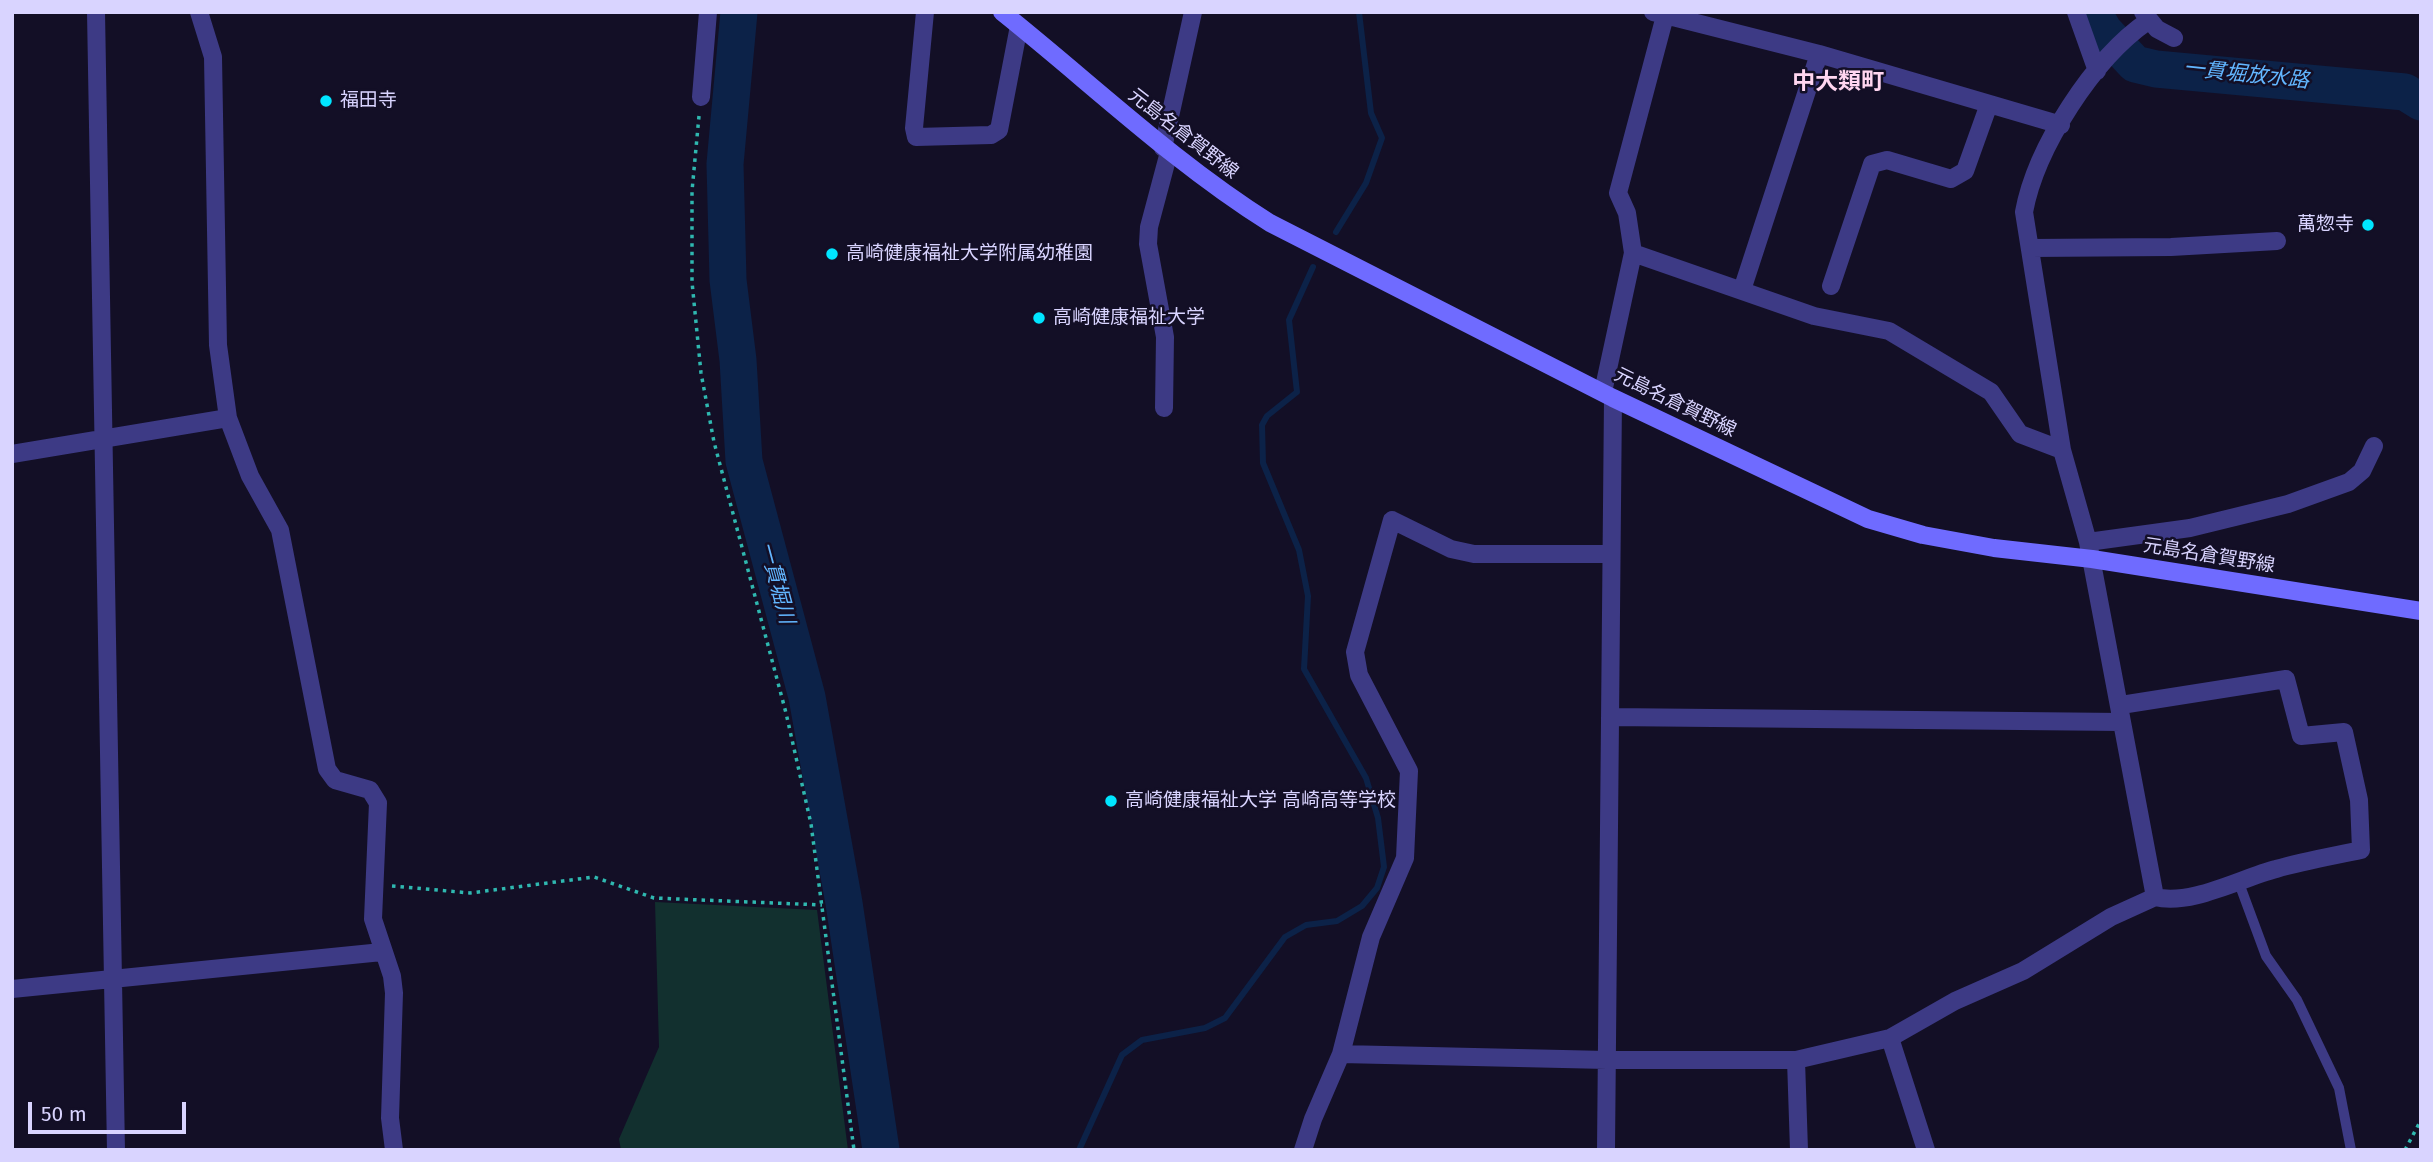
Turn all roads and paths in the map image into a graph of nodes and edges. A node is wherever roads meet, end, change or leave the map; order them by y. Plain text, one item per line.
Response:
1 (96, 12) edge
2 (199, 12) edge
3 (708, 12) edge
4 (925, 12) edge
5 (1002, 12) edge
6 (1193, 12) edge
7 (2076, 12) edge
8 (1662, 13) edge
9 (2142, 21) edge
10 (1020, 26) junction
11 (2174, 38) dead end
12 (1819, 54) junction
13 (2103, 64) junction
14 (701, 97) joint
15 (1989, 104) junction
16 (2061, 125) junction
17 (1166, 150) junction
18 (2277, 241) dead end
19 (2030, 248) junction
20 (1633, 253) junction
21 (1831, 286) dead end
22 (1741, 290) junction
23 (1608, 395) junction
24 (1164, 408) dead end
25 (228, 418) junction
26 (102, 442) junction
27 (2374, 446) dead end
28 (2062, 450) junction
29 (12, 454) edge
30 (2090, 550) junction
31 (1610, 554) junction
32 (2421, 611) edge
33 (2122, 713) junction
34 (1610, 716) junction
35 (2239, 883) junction
36 (374, 884) junction
37 (2155, 897) junction
38 (822, 905) junction
39 (382, 952) junction
40 (113, 980) junction
41 (12, 989) edge
42 (1890, 1038) junction
43 (1341, 1054) junction
44 (1607, 1060) junction
45 (1796, 1060) junction
46 (2421, 1120) edge
47 (116, 1150) edge
48 (394, 1150) edge
49 (854, 1150) edge
50 (1303, 1150) edge
51 (1606, 1150) edge
52 (1799, 1150) edge
53 (1926, 1150) edge
54 (2351, 1150) edge
55 (2405, 1150) edge

1 - 26 street
2 - 25 street
3 - 14 street
4 - 10 street
5 - 10 main road, 元島名倉賀野線
6 - 17 street
7 - 13 street
8 - 12 street
8 - 20 street
9 - 11 street
9 - 13 street
10 - 17 main road, 元島名倉賀野線
12 - 15 street
12 - 22 street
13 - 16 street
14 - 38 path
15 - 16 street
15 - 21 street
16 - 19 street
17 - 23 main road, 元島名倉賀野線
17 - 24 street
18 - 19 street
19 - 28 street
20 - 22 street
20 - 23 street
22 - 28 street
23 - 30 main road, 元島名倉賀野線
23 - 31 street
25 - 26 street
25 - 36 street
26 - 29 street
26 - 40 street
27 - 30 street
28 - 30 street
30 - 32 main road, 元島名倉賀野線
30 - 33 street
31 - 34 street
31 - 43 street
33 - 34 street
33 - 35 street
33 - 37 street
34 - 44 street
35 - 37 street
35 - 54 lane
36 - 38 path
36 - 39 street
37 - 42 street
38 - 49 path
39 - 40 street
39 - 48 street
40 - 41 street
40 - 47 street
42 - 45 street
42 - 53 street
43 - 44 street
43 - 50 street
44 - 45 street
44 - 51 street
45 - 52 street
46 - 55 path

